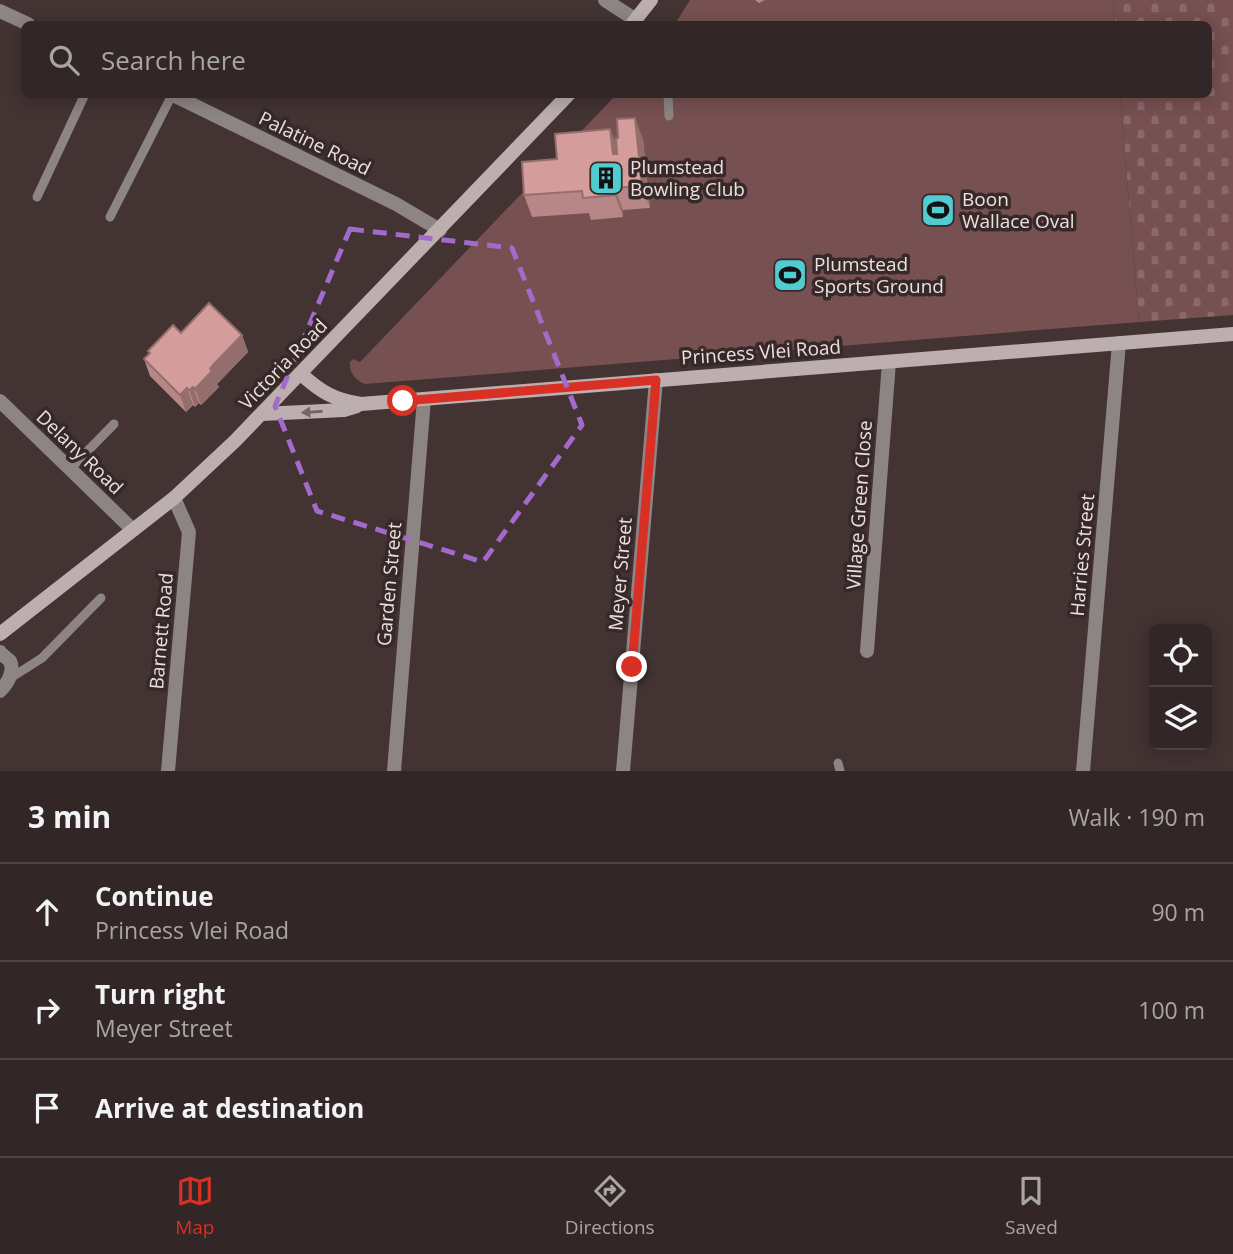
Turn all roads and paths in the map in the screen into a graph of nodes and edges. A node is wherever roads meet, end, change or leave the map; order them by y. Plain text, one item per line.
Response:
1 (605, 0) edge
2 (651, 0) edge
3 (0, 11) edge
4 (21, 21) edge
5 (635, 21) edge
6 (639, 21) edge
7 (83, 98) edge
8 (170, 98) edge
9 (177, 98) edge
10 (565, 98) edge
11 (668, 98) edge
12 (668, 116) dead end
13 (37, 197) dead end
14 (110, 217) dead end
15 (440, 230) junction
16 (1233, 334) edge
17 (1119, 343) junction
18 (889, 362) junction
19 (300, 374) junction
20 (656, 380) junction
21 (424, 399) junction
22 (0, 401) edge
23 (361, 404) junction
24 (262, 414) junction
25 (114, 424) dead end
26 (70, 469) junction
27 (174, 498) junction
28 (133, 530) junction
29 (101, 598) dead end
30 (0, 634) edge
31 (867, 651) dead end
32 (0, 652) edge
33 (9, 679) junction
34 (0, 691) edge
35 (168, 771) edge
36 (394, 771) edge
37 (623, 771) edge
38 (1083, 771) edge

1 - 5 street
2 - 6 street
3 - 4 street
7 - 13 lane
8 - 14 lane
9 - 15 street, Palatine Road
10 - 15 street, Victoria Road
11 - 12 lane
15 - 19 street, Victoria Road
16 - 17 street, Princess Vlei Road
17 - 18 street, Princess Vlei Road
17 - 38 street, Harries Street
18 - 20 street, Princess Vlei Road
18 - 31 street, Village Green Close
19 - 23 street, Princess Vlei Road
19 - 24 street, Victoria Road
20 - 21 street, Princess Vlei Road
20 - 37 street, Meyer Street
21 - 23 street, Princess Vlei Road
21 - 36 street, Garden Street
22 - 26 street, Delany Road
23 -> 24 street
24 - 27 street, Victoria Road
25 - 26 lane
26 - 28 street, Delany Road
27 - 28 street, Victoria Road
27 - 35 street, Barnett Road
28 - 30 street, Victoria Road
29 - 33 lane
32 - 33 street
33 - 34 street

